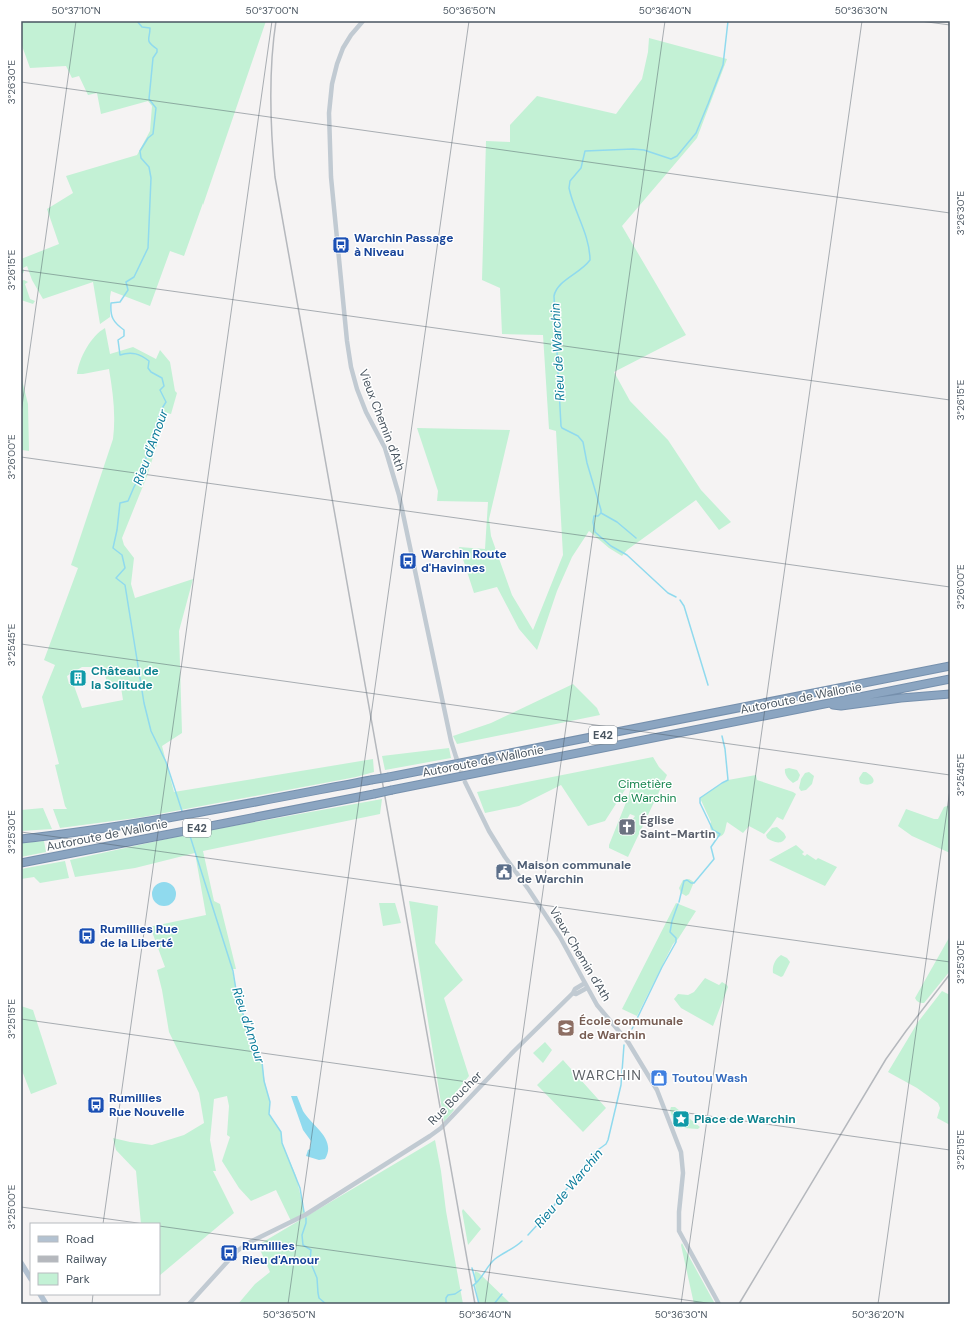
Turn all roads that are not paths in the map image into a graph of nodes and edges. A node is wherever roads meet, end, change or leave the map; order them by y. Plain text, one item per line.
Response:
1 (363, 21) edge
2 (950, 666) edge
3 (950, 680) edge
4 (950, 694) edge
5 (828, 704) junction
6 (456, 757) tunnel mouth
7 (465, 782) tunnel mouth
8 (21, 839) edge
9 (21, 863) edge
10 (585, 983) junction
11 (587, 988) junction
12 (573, 993) junction
13 (21, 1263) edge
14 (30, 1277) edge
15 (41, 1295) edge
16 (46, 1304) edge
17 (189, 1304) edge
18 (719, 1304) edge

1 - 6 street, Vieux Chemin d'Ath
2 - 8 highway, Autoroute de Wallonie / E42, bridge
3 - 5 highway, Autoroute de Wallonie / E42
4 - 5 highway
5 - 9 highway, Autoroute de Wallonie / E42, bridge
7 - 10 street, Vieux Chemin d'Ath
10 - 11 street, Vieux Chemin d'Ath
10 - 12 street, Rue Boucher
11 - 12 street, Rue Boucher
11 - 18 street, Vieux Chemin d'Ath
12 - 17 street, Rue Boucher
13 - 14 main road
15 - 16 main road

